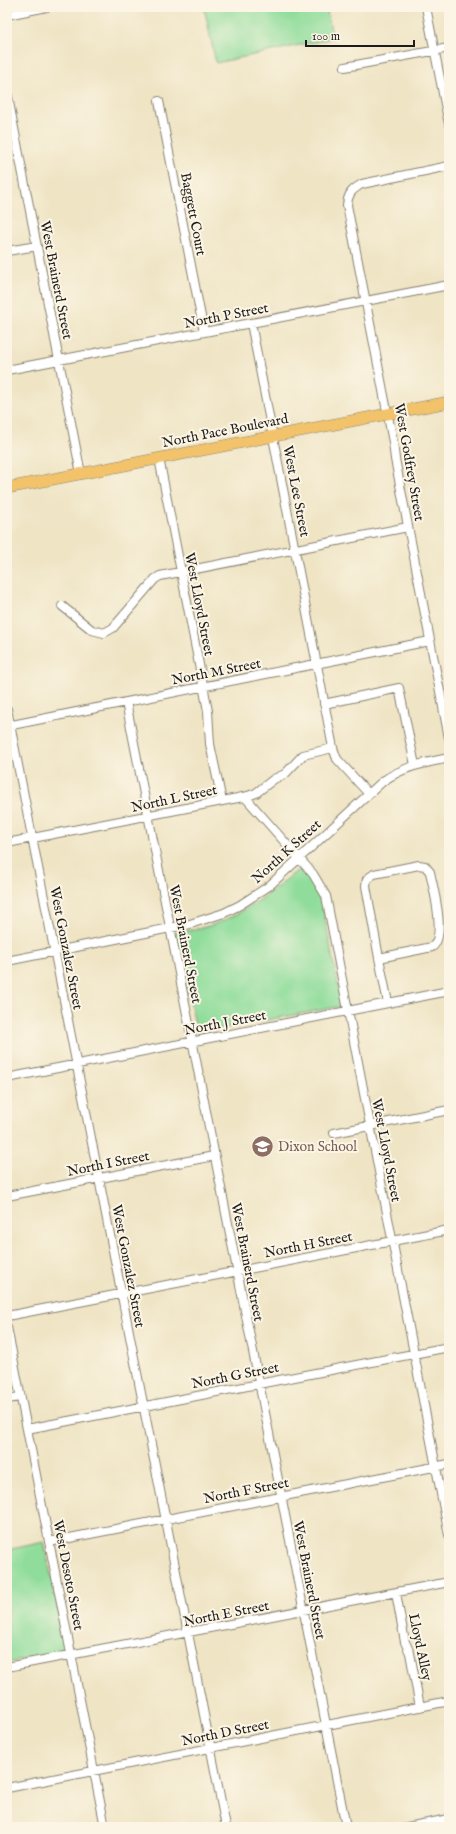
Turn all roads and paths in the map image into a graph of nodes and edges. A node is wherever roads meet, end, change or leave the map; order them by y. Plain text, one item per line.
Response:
1 (47, 7) edge
2 (426, 7) edge
3 (7, 15) edge
4 (449, 48) edge
5 (435, 51) junction
6 (345, 67) dead end
7 (7, 92) edge
8 (159, 101) dead end
9 (449, 124) edge
10 (11, 132) edge
11 (449, 166) edge
12 (38, 246) junction
13 (7, 252) edge
14 (449, 285) edge
15 (365, 301) junction
16 (252, 323) junction
17 (204, 332) junction
18 (60, 360) junction
19 (7, 370) edge
20 (449, 402) edge
21 (388, 414) junction
22 (273, 436) junction
23 (159, 458) junction
24 (81, 474) junction
25 (7, 488) edge
26 (408, 527) junction
27 (295, 549) junction
28 (181, 572) junction
29 (62, 606) dead end
30 (430, 641) junction
31 (317, 664) junction
32 (202, 687) junction
33 (126, 702) junction
34 (324, 704) junction
35 (7, 709) edge
36 (9, 725) edge
37 (449, 738) edge
38 (333, 748) junction
39 (449, 758) edge
40 (415, 765) junction
41 (368, 793) junction
42 (245, 797) junction
43 (222, 801) junction
44 (148, 816) junction
45 (32, 839) junction
46 (7, 843) edge
47 (299, 859) junction
48 (170, 929) junction
49 (54, 952) junction
50 (379, 958) junction
51 (7, 961) edge
52 (449, 991) edge
53 (388, 1003) junction
54 (348, 1011) junction
55 (192, 1042) junction
56 (76, 1064) junction
57 (7, 1078) edge
58 (449, 1110) edge
59 (369, 1125) junction
60 (334, 1133) dead end
61 (214, 1156) junction
62 (98, 1178) junction
63 (7, 1196) edge
64 (449, 1230) edge
65 (392, 1241) junction
66 (236, 1271) junction
67 (121, 1294) junction
68 (7, 1316) edge
69 (7, 1328) edge
70 (449, 1347) edge
71 (414, 1354) junction
72 (259, 1384) junction
73 (20, 1397) junction
74 (7, 1399) edge
75 (143, 1406) junction
76 (27, 1429) junction
77 (449, 1464) edge
78 (436, 1467) junction
79 (280, 1497) junction
80 (165, 1519) junction
81 (449, 1535) edge
82 (49, 1542) junction
83 (449, 1582) edge
84 (396, 1593) junction
85 (303, 1611) junction
86 (188, 1633) junction
87 (71, 1654) junction
88 (7, 1667) edge
89 (449, 1701) edge
90 (420, 1707) junction
91 (325, 1726) junction
92 (210, 1748) junction
93 (94, 1771) junction
94 (7, 1788) edge
95 (449, 1819) edge
96 (105, 1827) edge
97 (226, 1827) edge
98 (346, 1827) edge
99 (407, 1827) edge

1 - 3 street
2 - 5 street
4 - 5 street
5 - 6 street
5 - 9 street
7 - 10 street, West Brainerd Street
8 - 17 street, Baggett Court
10 - 12 street, West Brainerd Street
11 - 15 street, West Godfrey Street
12 - 13 street
12 - 18 street, West Brainerd Street
14 - 15 street, North P Street
15 - 16 street, North P Street
15 - 21 street, West Godfrey Street
16 - 17 street, North P Street
16 - 22 street, West Lee Street
17 - 18 street, North P Street
18 - 19 street, North P Street
18 - 24 street, West Brainerd Street
20 - 21 main road, North Pace Boulevard
21 - 22 main road, North Pace Boulevard
21 - 26 street, West Godfrey Street
22 - 23 main road, North Pace Boulevard
22 - 27 street, West Lee Street
23 - 24 main road, North Pace Boulevard
23 - 28 street, West Lloyd Street
24 - 25 main road, North Pace Boulevard
26 - 27 street
26 - 30 street, West Godfrey Street
27 - 28 street
27 - 31 street, West Lee Street
28 - 29 street
28 - 32 street, West Lloyd Street
30 - 31 street, North M Street
30 - 37 street, West Godfrey Street
31 - 32 street, North M Street
31 - 34 street, West Lee Street
32 - 33 street, North M Street
32 - 43 street, West Lloyd Street
33 - 36 street, North M Street
33 - 44 street, West Brainerd Street
34 - 38 street, West Lee Street
34 - 40 street
35 - 36 street, West Gonzalez Street
36 - 45 street, West Gonzalez Street
38 - 41 street, West Lee Street
38 - 42 street, North L Street
39 - 40 street, North K Street
40 - 41 street, North K Street
41 - 47 street, North K Street
42 - 43 street, North L Street
42 - 47 street, West Lloyd Street
43 - 44 street, North L Street
44 - 45 street, North L Street
44 - 48 street, West Brainerd Street
45 - 46 street, North L Street
45 - 49 street, West Gonzalez Street
47 - 48 street, North K Street
47 - 54 street, West Lloyd Street
48 - 49 street, North K Street
48 - 55 street, West Brainerd Street
49 - 51 street, North K Street
49 - 56 street, West Gonzalez Street
50 - 50 street
50 - 53 street
52 - 53 street, North J Street
53 - 54 street, North J Street
54 - 55 street, North J Street
54 - 59 street, West Lloyd Street
55 - 56 street, North J Street
55 - 61 street, West Brainerd Street
56 - 57 street, North J Street
56 - 62 street, West Gonzalez Street
58 - 59 street
59 - 60 street
59 - 65 street, West Lloyd Street
61 - 62 street, North I Street
61 - 66 street, West Brainerd Street
62 - 63 street, North I Street
62 - 67 street, West Gonzalez Street
64 - 65 street, North H Street
65 - 66 street, North H Street
65 - 71 street, West Lloyd Street
66 - 67 street, North H Street
66 - 72 street, West Brainerd Street
67 - 68 street, North H Street
67 - 75 street, West Gonzalez Street
69 - 73 street, West Desoto Street
70 - 71 street, North G Street
71 - 72 street, North G Street
71 - 78 street, West Lloyd Street
72 - 75 street, North G Street
72 - 79 street, West Brainerd Street
73 - 74 street
73 - 76 street, West Desoto Street
75 - 76 street, North G Street
75 - 80 street, West Gonzalez Street
76 - 82 street, West Desoto Street
77 - 78 street, North F Street
78 - 79 street, North F Street
78 - 81 street, West Lloyd Street
79 - 80 street, North F Street
79 - 85 street, West Brainerd Street
80 - 82 street, North F Street
80 - 86 street, West Gonzalez Street
82 - 87 street, West Desoto Street
83 - 84 street, North E Street
84 - 85 street, North E Street
84 - 90 street, Lloyd Alley
85 - 86 street, North E Street
85 - 91 street, West Brainerd Street
86 - 87 street, North E Street
86 - 92 street, West Gonzalez Street
87 - 88 street, North E Street
87 - 93 street, West Desoto Street
89 - 90 street, North D Street
90 - 91 street, North D Street
91 - 92 street, North D Street
91 - 98 street, West Brainerd Street
92 - 93 street, North D Street
92 - 97 street, West Gonzalez Street
93 - 94 street, North D Street
93 - 96 street, West Desoto Street
95 - 99 street

